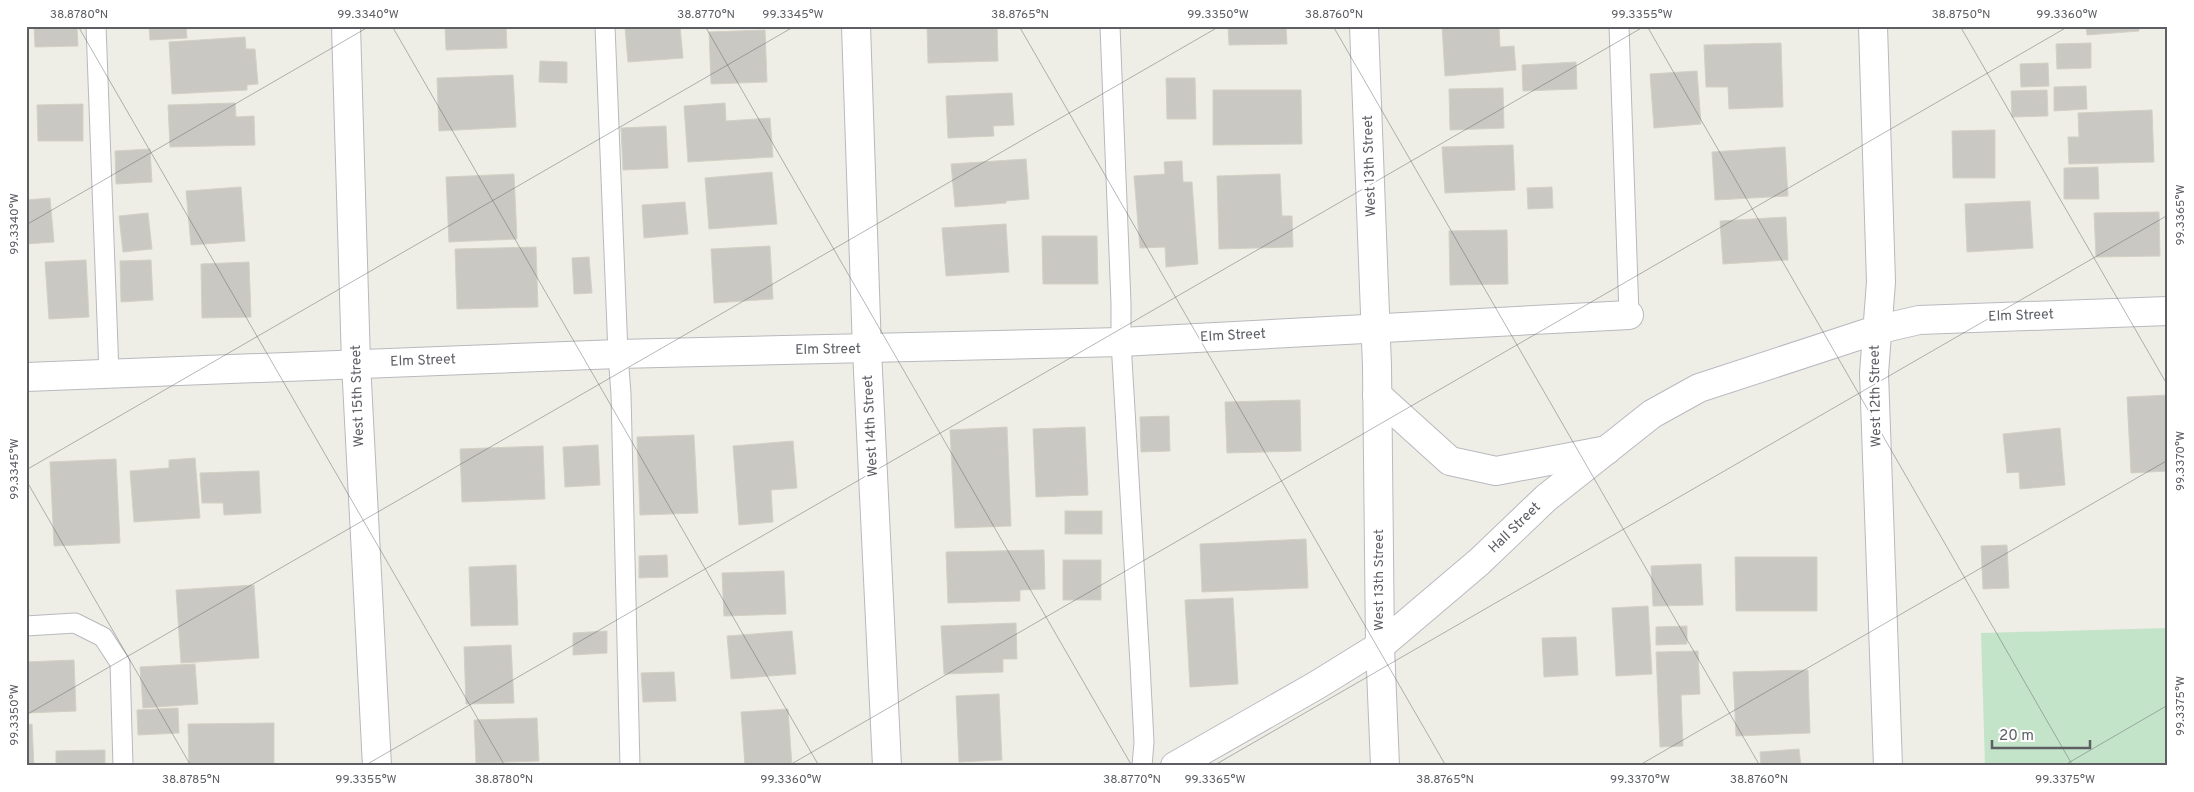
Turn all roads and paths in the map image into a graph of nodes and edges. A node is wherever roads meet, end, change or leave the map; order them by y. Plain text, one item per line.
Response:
1 (96, 26) edge
2 (346, 26) edge
3 (605, 26) edge
4 (856, 26) edge
5 (1110, 26) edge
6 (1364, 26) edge
7 (1619, 26) edge
8 (1873, 26) edge
9 (2168, 311) edge
10 (1629, 315) joint
11 (1376, 328) junction
12 (1876, 330) junction
13 (1120, 342) junction
14 (867, 350) junction
15 (618, 354) junction
16 (356, 363) junction
17 (109, 374) junction
18 (26, 376) edge
19 (1378, 395) junction
20 (1606, 450) junction
21 (26, 626) edge
22 (1380, 646) junction
23 (123, 766) edge
24 (377, 766) edge
25 (630, 766) edge
26 (887, 766) edge
27 (1142, 766) edge
28 (1175, 766) edge
29 (1385, 766) edge
30 (1888, 766) edge

1 - 17 lane
2 - 16 street, West 15th Street
3 - 15 lane
4 - 14 street, West 14th Street
5 - 13 lane
6 - 11 street, West 13th Street
7 - 10 lane
8 - 12 street, West 12th Street
9 - 12 street, Elm Street
10 - 11 street, Elm Street
11 - 13 street, Elm Street
11 - 19 street, West 13th Street
12 - 20 street, Hall Street
12 - 30 street, West 12th Street
13 - 14 street, Elm Street
13 - 27 lane
14 - 15 street, Elm Street
14 - 26 street, West 14th Street
15 - 16 street, Elm Street
15 - 25 lane
16 - 17 street, Elm Street
16 - 24 street, West 15th Street
17 - 18 street, Elm Street
19 - 20 street
19 - 22 street, West 13th Street
20 - 22 street, Hall Street
21 - 23 lane
22 - 28 street, Hall Street
22 - 29 street, West 13th Street

